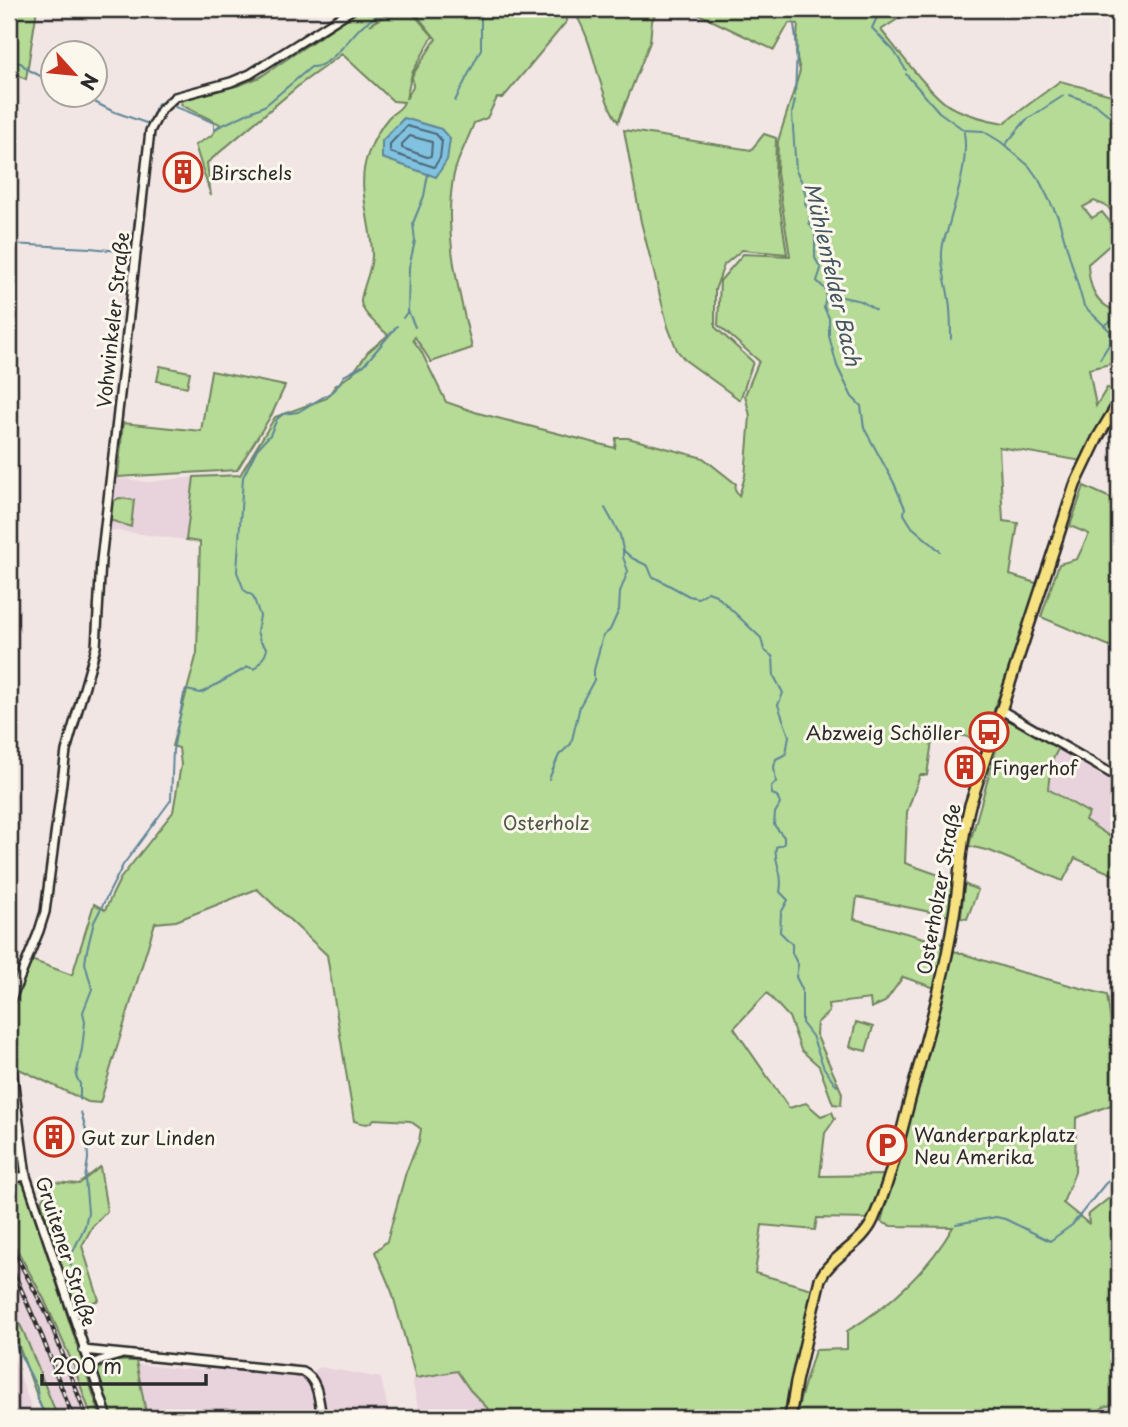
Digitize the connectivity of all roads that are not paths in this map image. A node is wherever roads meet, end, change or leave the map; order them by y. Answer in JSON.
{"nodes":[{"id":1,"x":352,"y":9,"type":"edge"},
{"id":2,"x":1119,"y":402,"type":"edge"},
{"id":3,"x":1001,"y":710,"type":"junction"},
{"id":4,"x":1119,"y":778,"type":"edge"},
{"id":5,"x":9,"y":1004,"type":"edge"},
{"id":6,"x":9,"y":1047,"type":"edge"},
{"id":7,"x":26,"y":1176,"type":"junction"},
{"id":8,"x":9,"y":1179,"type":"edge"},
{"id":9,"x":83,"y":1350,"type":"junction"},
{"id":10,"x":120,"y":1355,"type":"junction"},
{"id":11,"x":90,"y":1369,"type":"junction"},
{"id":12,"x":108,"y":1418,"type":"edge"},
{"id":13,"x":322,"y":1418,"type":"edge"},
{"id":14,"x":790,"y":1418,"type":"edge"}],
"edges":[{"from":1,"to":5,"type":"street","name":"Vohwinkeler Straße"},
{"from":2,"to":3,"type":"main road","name":"Osterholzer Straße"},
{"from":3,"to":4,"type":"street"},
{"from":3,"to":14,"type":"main road","name":"Osterholzer Straße"},
{"from":6,"to":7,"type":"street","name":"Gruitener Straße"},
{"from":7,"to":8,"type":"street"},
{"from":7,"to":9,"type":"street","name":"Gruitener Straße"},
{"from":9,"to":10,"type":"street"},
{"from":9,"to":11,"type":"street","name":"Gruitener Straße"},
{"from":10,"to":11,"type":"street"},
{"from":10,"to":13,"type":"street"},
{"from":11,"to":12,"type":"street","name":"Gruitener Straße"}]}
